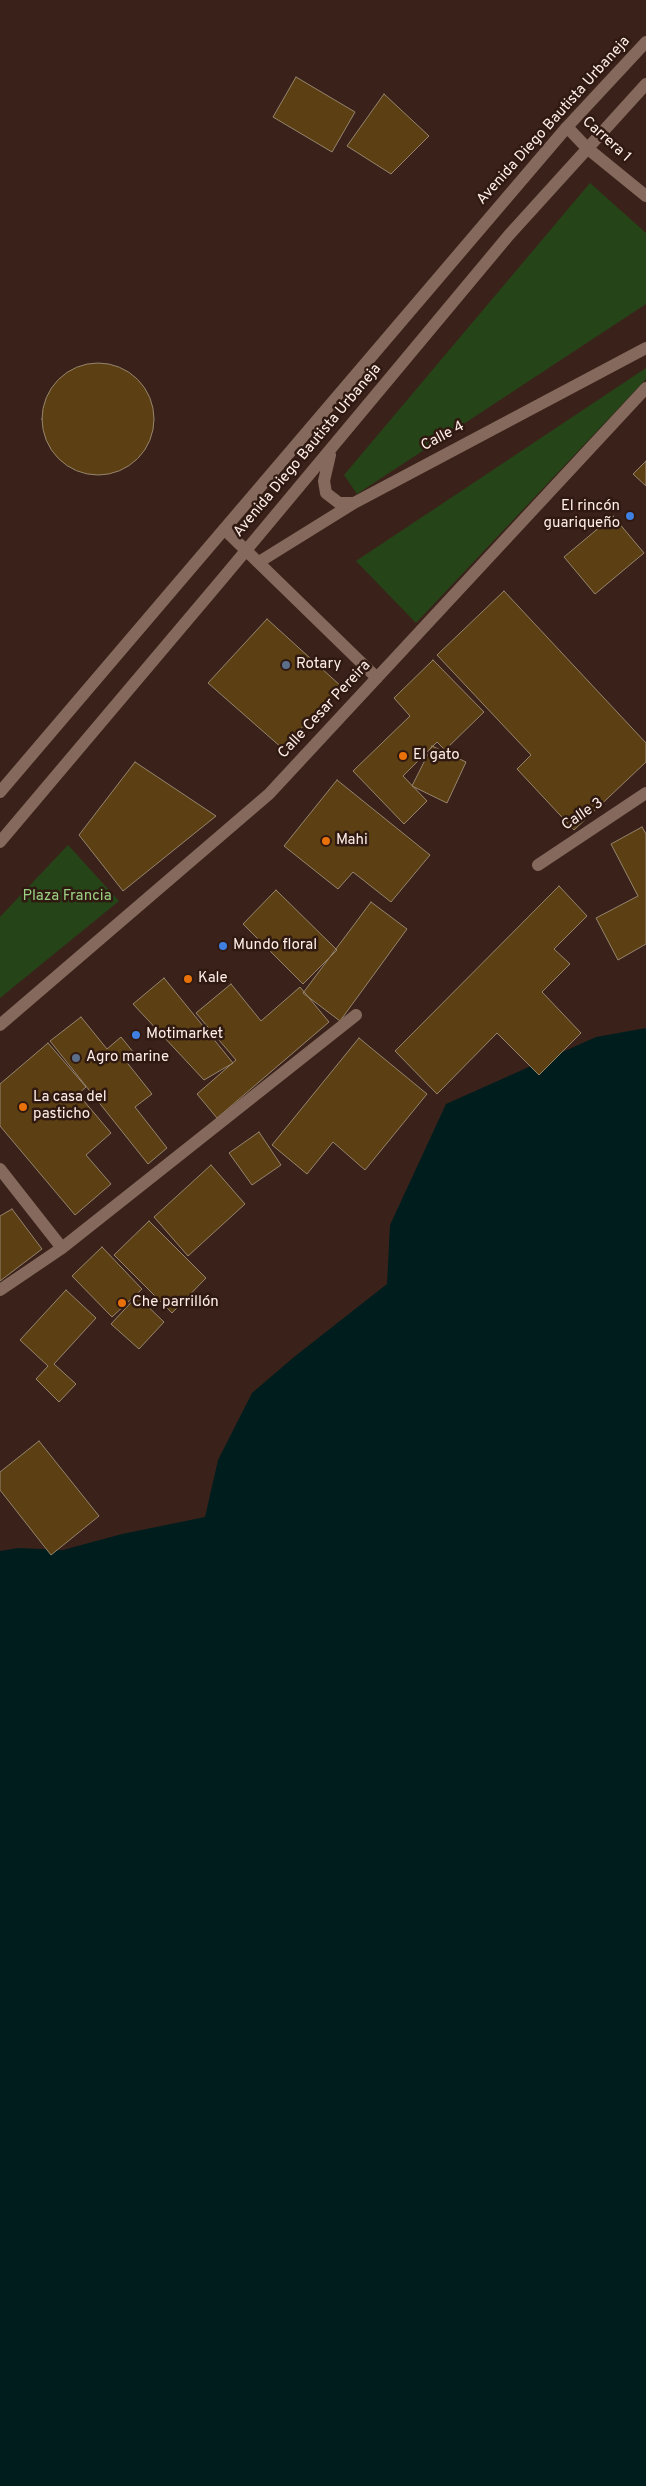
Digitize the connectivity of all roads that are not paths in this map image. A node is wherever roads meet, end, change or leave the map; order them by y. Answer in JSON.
{"nodes":[{"id":1,"x":646,"y":42,"type":"edge"},
{"id":2,"x":646,"y":84,"type":"edge"},
{"id":3,"x":567,"y":127,"type":"junction"},
{"id":4,"x":587,"y":148,"type":"junction"},
{"id":5,"x":646,"y":196,"type":"edge"},
{"id":6,"x":646,"y":348,"type":"edge"},
{"id":7,"x":646,"y":388,"type":"edge"},
{"id":8,"x":333,"y":446,"type":"junction"},
{"id":9,"x":354,"y":503,"type":"junction"},
{"id":10,"x":224,"y":529,"type":"junction"},
{"id":11,"x":247,"y":550,"type":"junction"},
{"id":12,"x":259,"y":562,"type":"junction"},
{"id":13,"x":377,"y":678,"type":"junction"},
{"id":14,"x":0,"y":792,"type":"edge"},
{"id":15,"x":646,"y":793,"type":"edge"},
{"id":16,"x":0,"y":842,"type":"edge"},
{"id":17,"x":538,"y":865,"type":"dead end"},
{"id":18,"x":356,"y":1015,"type":"dead end"},
{"id":19,"x":0,"y":1025,"type":"edge"},
{"id":20,"x":0,"y":1169,"type":"edge"},
{"id":21,"x":62,"y":1248,"type":"junction"},
{"id":22,"x":0,"y":1290,"type":"edge"}],
"edges":[{"from":1,"to":3,"type":"street","name":"Avenida Diego Bautista Urbaneja"},
{"from":2,"to":4,"type":"street","name":"Avenida Diego Bautista Urbaneja"},
{"from":3,"to":4,"type":"street","name":"Carrera 1"},
{"from":3,"to":10,"type":"street","name":"Avenida Diego Bautista Urbaneja"},
{"from":4,"to":5,"type":"street","name":"Carrera 1"},
{"from":4,"to":8,"type":"street","name":"Avenida Diego Bautista Urbaneja"},
{"from":6,"to":9,"type":"street","name":"Calle 4"},
{"from":7,"to":13,"type":"street","name":"Calle Cesar Pereira"},
{"from":8,"to":9,"type":"street"},
{"from":8,"to":11,"type":"street","name":"Avenida Diego Bautista Urbaneja"},
{"from":9,"to":12,"type":"street","name":"Calle 4"},
{"from":10,"to":11,"type":"street"},
{"from":10,"to":14,"type":"street","name":"Avenida Diego Bautista Urbaneja"},
{"from":11,"to":12,"type":"street"},
{"from":11,"to":16,"type":"street","name":"Avenida Diego Bautista Urbaneja"},
{"from":12,"to":13,"type":"street"},
{"from":13,"to":19,"type":"street","name":"Calle Cesar Pereira"},
{"from":15,"to":17,"type":"street","name":"Calle 3"},
{"from":18,"to":21,"type":"street"},
{"from":20,"to":21,"type":"street"},
{"from":21,"to":22,"type":"street"}]}
